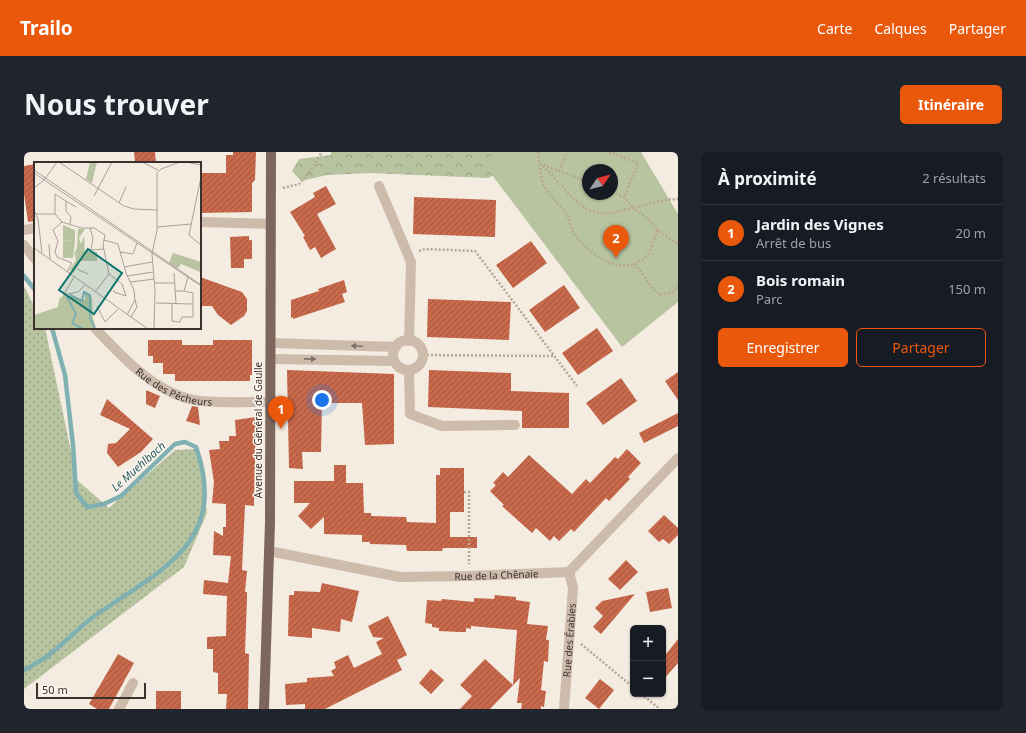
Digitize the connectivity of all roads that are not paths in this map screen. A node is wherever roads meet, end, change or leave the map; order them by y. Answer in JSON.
{"nodes":[{"id":1,"x":271,"y":152,"type":"edge"},
{"id":2,"x":379,"y":186,"type":"dead end"},
{"id":3,"x":201,"y":222,"type":"edge"},
{"id":4,"x":271,"y":224,"type":"junction"},
{"id":5,"x":34,"y":228,"type":"edge"},
{"id":6,"x":24,"y":230,"type":"edge"},
{"id":7,"x":24,"y":245,"type":"edge"},
{"id":8,"x":34,"y":258,"type":"edge"},
{"id":9,"x":96,"y":329,"type":"edge"},
{"id":10,"x":409,"y":341,"type":"junction"},
{"id":11,"x":271,"y":343,"type":"junction"},
{"id":12,"x":396,"y":347,"type":"junction"},
{"id":13,"x":271,"y":359,"type":"junction"},
{"id":14,"x":394,"y":361,"type":"junction"},
{"id":15,"x":409,"y":370,"type":"junction"},
{"id":16,"x":271,"y":402,"type":"junction"},
{"id":17,"x":516,"y":425,"type":"dead end"},
{"id":18,"x":678,"y":458,"type":"edge"},
{"id":19,"x":268,"y":551,"type":"junction"},
{"id":20,"x":569,"y":572,"type":"junction"},
{"id":21,"x":133,"y":683,"type":"dead end"},
{"id":22,"x":119,"y":709,"type":"edge"},
{"id":23,"x":264,"y":709,"type":"edge"},
{"id":24,"x":564,"y":709,"type":"edge"}],
"edges":[{"from":1,"to":4,"type":"main road","name":"Avenue du Général de Gaulle"},
{"from":2,"to":10,"type":"street"},
{"from":3,"to":4,"type":"street"},
{"from":4,"to":11,"type":"main road","name":"Avenue du Général de Gaulle"},
{"from":5,"to":6,"type":"street"},
{"from":7,"to":8,"type":"street"},
{"from":9,"to":16,"type":"street","name":"Rue des Pêcheurs"},
{"from":10,"to":12,"type":"street"},
{"from":10,"to":15,"type":"street"},
{"from":12,"to":11,"type":"street","one_way":true},
{"from":11,"to":13,"type":"main road","name":"Avenue du Général de Gaulle"},
{"from":12,"to":14,"type":"street"},
{"from":13,"to":14,"type":"street","one_way":true},
{"from":13,"to":16,"type":"main road","name":"Avenue du Général de Gaulle"},
{"from":14,"to":15,"type":"street"},
{"from":15,"to":17,"type":"street"},
{"from":16,"to":19,"type":"main road","name":"Avenue du Général de Gaulle"},
{"from":18,"to":20,"type":"street"},
{"from":19,"to":20,"type":"street","name":"Rue de la Chênaie"},
{"from":19,"to":23,"type":"main road","name":"Avenue du Général de Gaulle"},
{"from":20,"to":24,"type":"street","name":"Rue des Érables"},
{"from":21,"to":22,"type":"street"}]}
